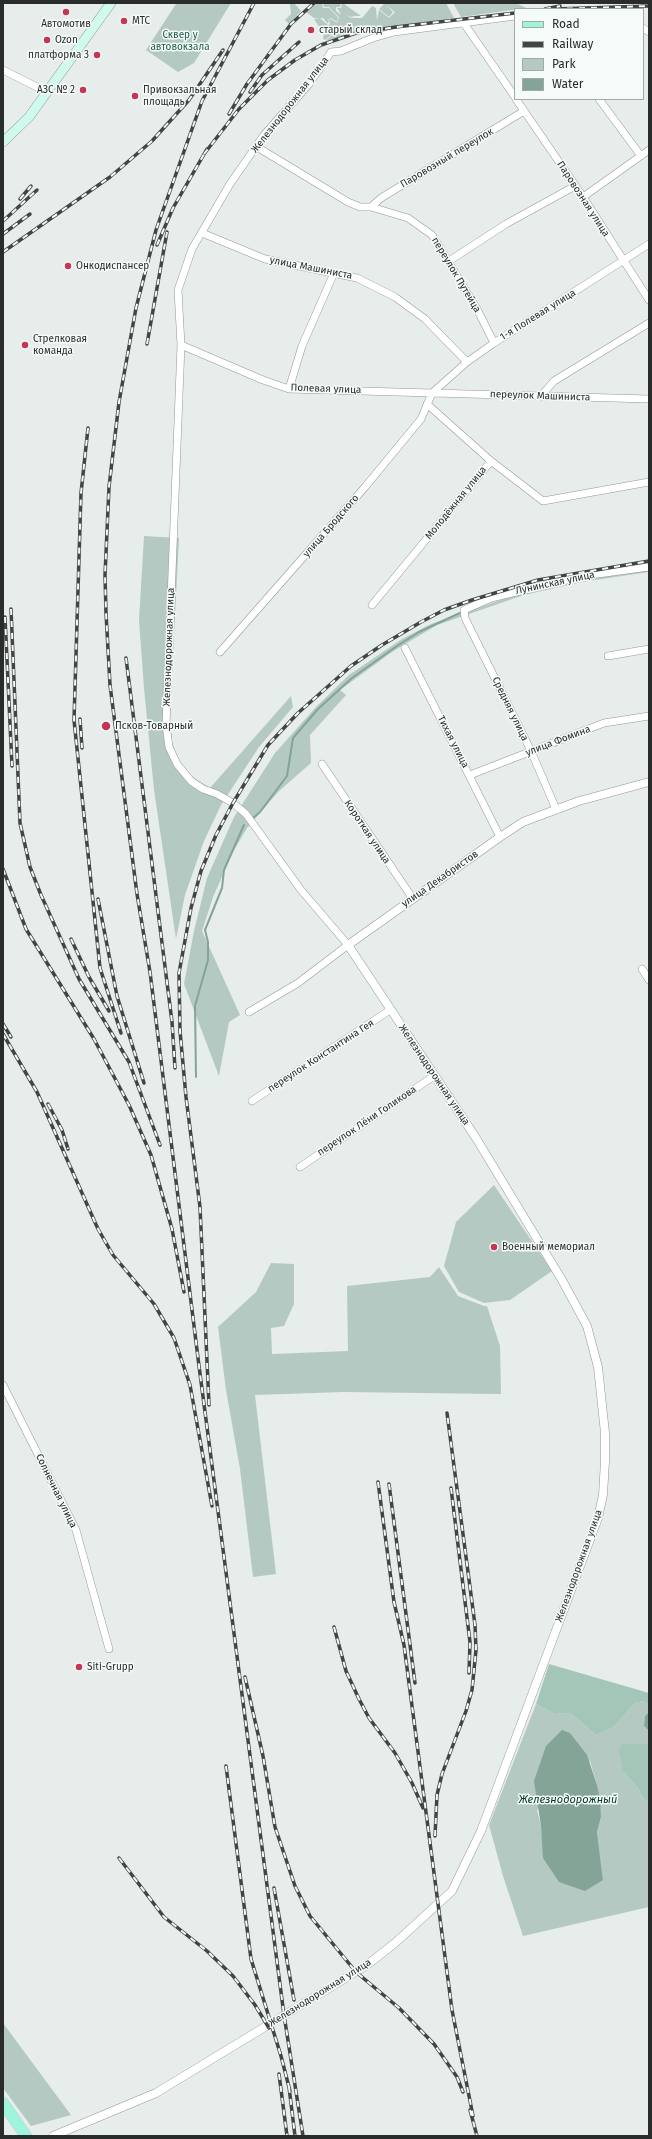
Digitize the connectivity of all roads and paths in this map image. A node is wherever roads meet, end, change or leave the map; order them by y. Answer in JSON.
{"nodes":[{"id":1,"x":111,"y":3,"type":"edge"},
{"id":2,"x":514,"y":16,"type":"edge"},
{"id":3,"x":463,"y":22,"type":"junction"},
{"id":4,"x":3,"y":70,"type":"edge"},
{"id":5,"x":47,"y":92,"type":"junction"},
{"id":6,"x":514,"y":95,"type":"edge"},
{"id":7,"x":517,"y":100,"type":"edge"},
{"id":8,"x":601,"y":100,"type":"edge"},
{"id":9,"x":524,"y":111,"type":"junction"},
{"id":10,"x":3,"y":142,"type":"edge"},
{"id":11,"x":257,"y":147,"type":"junction"},
{"id":12,"x":649,"y":150,"type":"edge"},
{"id":13,"x":641,"y":156,"type":"junction"},
{"id":14,"x":575,"y":186,"type":"junction"},
{"id":15,"x":583,"y":197,"type":"junction"},
{"id":16,"x":371,"y":207,"type":"junction"},
{"id":17,"x":202,"y":233,"type":"junction"},
{"id":18,"x":649,"y":244,"type":"edge"},
{"id":19,"x":449,"y":261,"type":"junction"},
{"id":20,"x":623,"y":261,"type":"junction"},
{"id":21,"x":334,"y":273,"type":"junction"},
{"id":22,"x":649,"y":300,"type":"edge"},
{"id":23,"x":649,"y":323,"type":"edge"},
{"id":24,"x":494,"y":343,"type":"junction"},
{"id":25,"x":181,"y":345,"type":"junction"},
{"id":26,"x":467,"y":362,"type":"junction"},
{"id":27,"x":289,"y":389,"type":"junction"},
{"id":28,"x":432,"y":393,"type":"junction"},
{"id":29,"x":541,"y":396,"type":"junction"},
{"id":30,"x":649,"y":399,"type":"edge"},
{"id":31,"x":427,"y":404,"type":"junction"},
{"id":32,"x":491,"y":461,"type":"junction"},
{"id":33,"x":649,"y":482,"type":"edge"},
{"id":34,"x":649,"y":567,"type":"edge"},
{"id":35,"x":372,"y":605,"type":"dead end"},
{"id":36,"x":464,"y":610,"type":"joint"},
{"id":37,"x":405,"y":648,"type":"dead end"},
{"id":38,"x":649,"y":649,"type":"edge"},
{"id":39,"x":220,"y":652,"type":"dead end"},
{"id":40,"x":608,"y":656,"type":"dead end"},
{"id":41,"x":649,"y":716,"type":"edge"},
{"id":42,"x":531,"y":751,"type":"junction"},
{"id":43,"x":322,"y":764,"type":"dead end"},
{"id":44,"x":470,"y":775,"type":"junction"},
{"id":45,"x":649,"y":782,"type":"edge"},
{"id":46,"x":556,"y":809,"type":"junction"},
{"id":47,"x":500,"y":837,"type":"junction"},
{"id":48,"x":413,"y":899,"type":"junction"},
{"id":49,"x":348,"y":945,"type":"junction"},
{"id":50,"x":642,"y":969,"type":"dead end"},
{"id":51,"x":649,"y":980,"type":"edge"},
{"id":52,"x":390,"y":1010,"type":"junction"},
{"id":53,"x":249,"y":1012,"type":"dead end"},
{"id":54,"x":434,"y":1076,"type":"junction"},
{"id":55,"x":252,"y":1101,"type":"dead end"},
{"id":56,"x":300,"y":1167,"type":"dead end"},
{"id":57,"x":3,"y":1385,"type":"edge"},
{"id":58,"x":108,"y":1649,"type":"dead end"},
{"id":59,"x":3,"y":2103,"type":"edge"},
{"id":60,"x":26,"y":2136,"type":"edge"},
{"id":61,"x":54,"y":2136,"type":"edge"}],
"edges":[{"from":1,"to":5,"type":"main road"},
{"from":2,"to":3,"type":"street","name":"Железнодорожная улица"},
{"from":3,"to":6,"type":"street","name":"Паровозная улица"},
{"from":3,"to":11,"type":"street","name":"Железнодорожная улица"},
{"from":4,"to":5,"type":"street"},
{"from":5,"to":10,"type":"main road"},
{"from":7,"to":9,"type":"street","name":"Паровозная улица"},
{"from":8,"to":13,"type":"street"},
{"from":9,"to":14,"type":"street","name":"Паровозная улица"},
{"from":9,"to":16,"type":"street","name":"Паровозный переулок"},
{"from":11,"to":16,"type":"street","name":"переулок Путейца"},
{"from":11,"to":17,"type":"street","name":"Железнодорожная улица"},
{"from":12,"to":13,"type":"street"},
{"from":13,"to":15,"type":"street"},
{"from":14,"to":15,"type":"street","name":"Паровозная улица"},
{"from":14,"to":19,"type":"street"},
{"from":15,"to":20,"type":"street","name":"Паровозная улица"},
{"from":16,"to":19,"type":"street","name":"переулок Путейца"},
{"from":17,"to":21,"type":"street","name":"улица Машиниста"},
{"from":17,"to":25,"type":"street","name":"Железнодорожная улица"},
{"from":18,"to":20,"type":"street","name":"1-я Полевая улица"},
{"from":19,"to":24,"type":"street","name":"переулок Путейца"},
{"from":20,"to":22,"type":"street","name":"Паровозная улица"},
{"from":20,"to":24,"type":"street","name":"1-я Полевая улица"},
{"from":21,"to":26,"type":"street","name":"улица Машиниста"},
{"from":21,"to":27,"type":"street"},
{"from":23,"to":29,"type":"street"},
{"from":24,"to":26,"type":"street","name":"1-я Полевая улица"},
{"from":25,"to":27,"type":"street","name":"Полевая улица"},
{"from":25,"to":49,"type":"street","name":"Железнодорожная улица"},
{"from":26,"to":28,"type":"street","name":"1-я Полевая улица"},
{"from":27,"to":28,"type":"street","name":"Полевая улица"},
{"from":28,"to":29,"type":"street","name":"переулок Машиниста"},
{"from":28,"to":31,"type":"street","name":"улица Бродского"},
{"from":29,"to":30,"type":"street","name":"переулок Машиниста"},
{"from":31,"to":32,"type":"street"},
{"from":31,"to":39,"type":"street","name":"улица Бродского"},
{"from":32,"to":33,"type":"street","name":"Молодёжная улица"},
{"from":32,"to":35,"type":"street","name":"Молодёжная улица"},
{"from":34,"to":36,"type":"street","name":"Лунинская улица"},
{"from":36,"to":42,"type":"street","name":"Средняя улица"},
{"from":37,"to":44,"type":"street","name":"Тихая улица"},
{"from":38,"to":40,"type":"street"},
{"from":41,"to":42,"type":"street","name":"улица Фомина"},
{"from":42,"to":44,"type":"street","name":"улица Фомина"},
{"from":42,"to":46,"type":"street","name":"Средняя улица"},
{"from":43,"to":48,"type":"street","name":"Короткая улица"},
{"from":44,"to":47,"type":"street","name":"Тихая улица"},
{"from":45,"to":46,"type":"street","name":"улица Декабристов"},
{"from":46,"to":47,"type":"street","name":"улица Декабристов"},
{"from":47,"to":48,"type":"street","name":"улица Декабристов"},
{"from":48,"to":49,"type":"street","name":"улица Декабристов"},
{"from":49,"to":52,"type":"street","name":"Железнодорожная улица"},
{"from":49,"to":53,"type":"street","name":"улица Декабристов"},
{"from":50,"to":51,"type":"street"},
{"from":52,"to":54,"type":"street","name":"Железнодорожная улица"},
{"from":52,"to":55,"type":"street","name":"переулок Константина Гея"},
{"from":54,"to":56,"type":"street","name":"переулок Лёни Голикова"},
{"from":54,"to":61,"type":"street","name":"Железнодорожная улица"},
{"from":57,"to":58,"type":"street","name":"Солнечная улица"},
{"from":59,"to":60,"type":"main road"}]}
